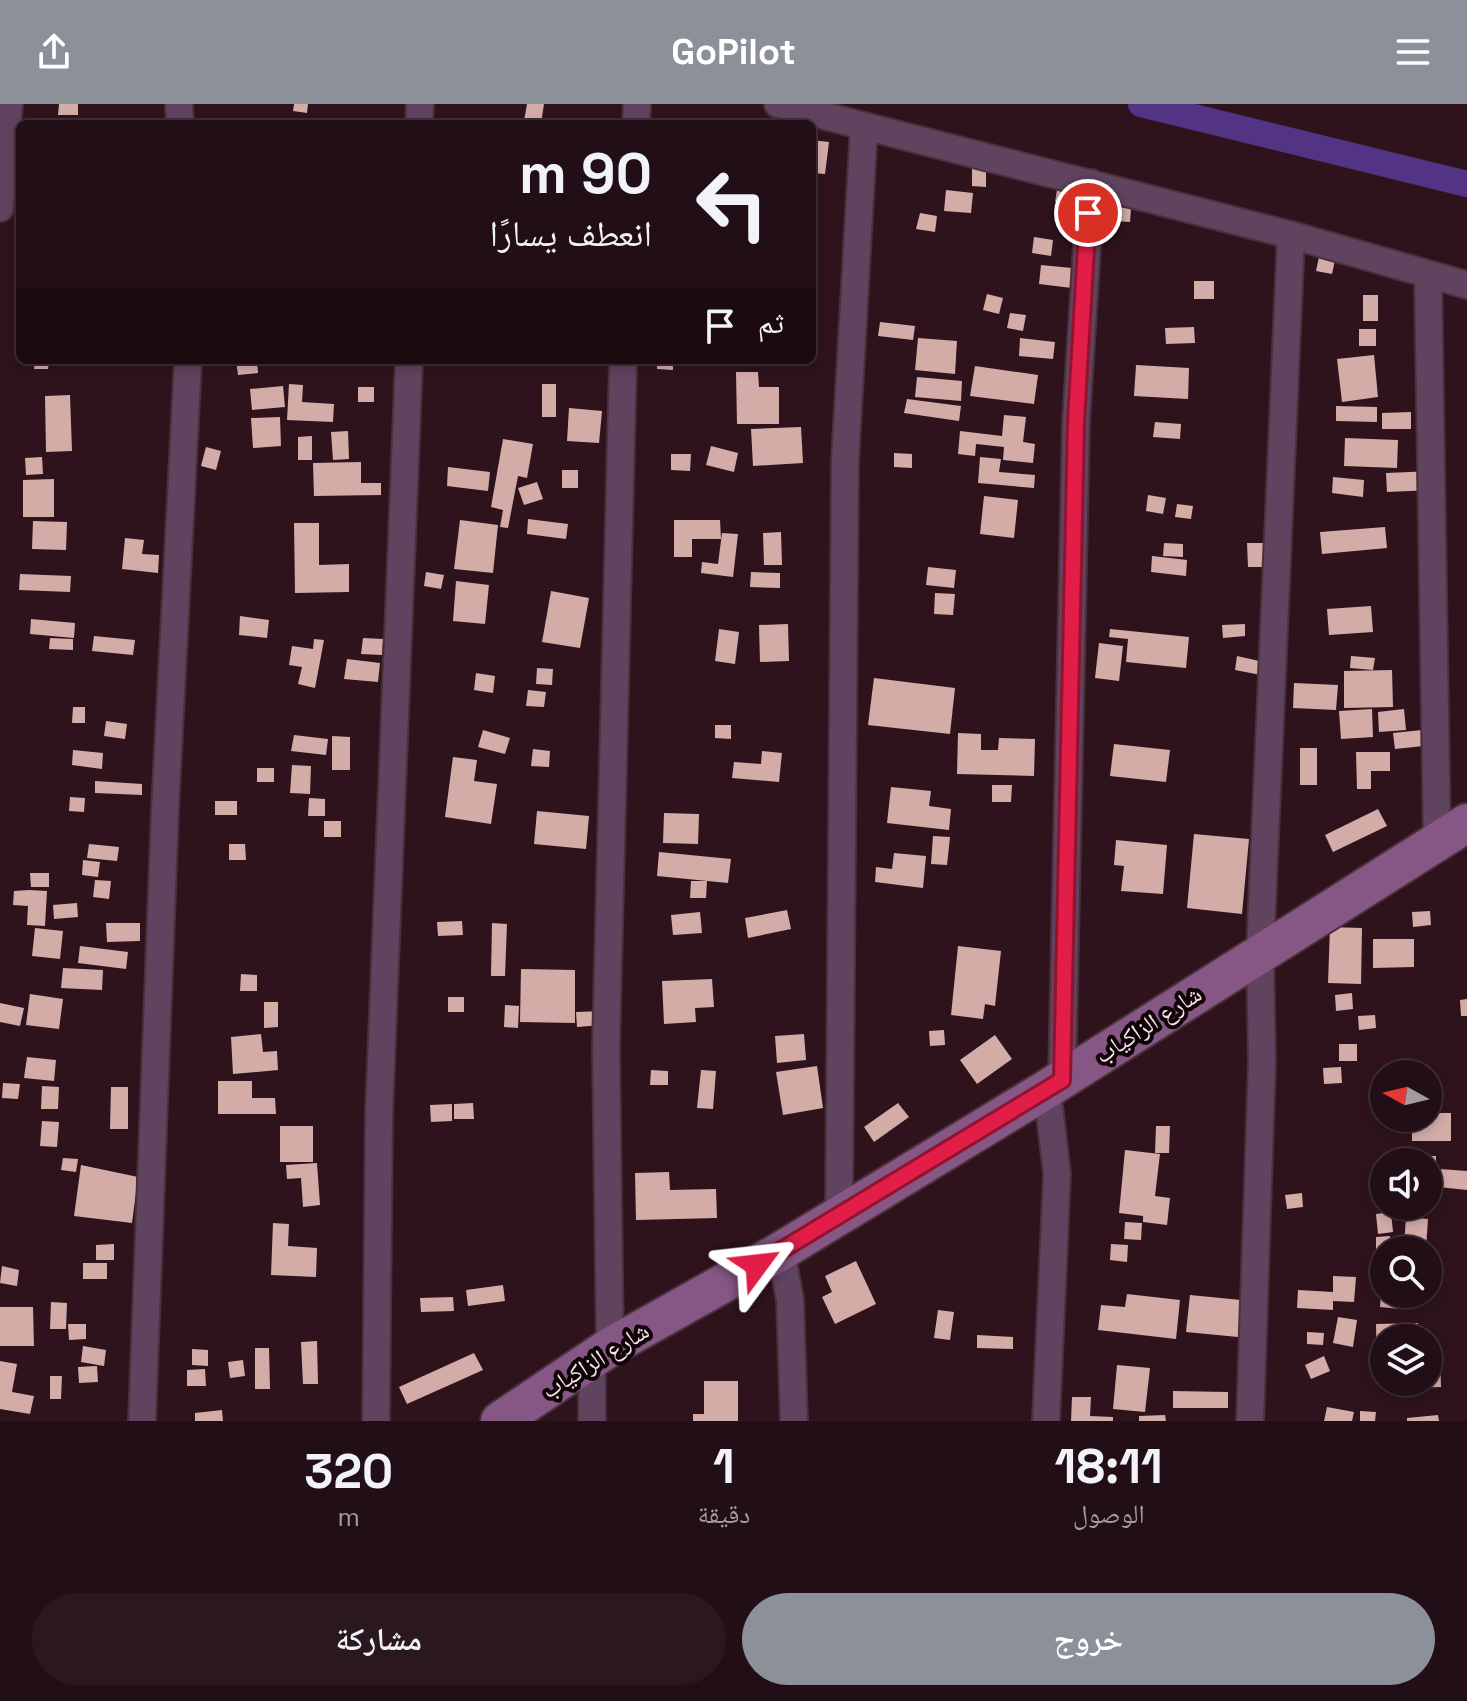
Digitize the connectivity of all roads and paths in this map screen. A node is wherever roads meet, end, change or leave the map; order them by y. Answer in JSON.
{"nodes":[{"id":1,"x":9,"y":104,"type":"edge"},
{"id":2,"x":778,"y":104,"type":"edge"},
{"id":3,"x":864,"y":126,"type":"junction"},
{"id":4,"x":1091,"y":183,"type":"junction"},
{"id":5,"x":0,"y":208,"type":"edge"},
{"id":6,"x":1291,"y":235,"type":"junction"},
{"id":7,"x":1428,"y":275,"type":"junction"},
{"id":8,"x":1467,"y":285,"type":"edge"},
{"id":9,"x":188,"y":364,"type":"edge"},
{"id":10,"x":409,"y":364,"type":"edge"},
{"id":11,"x":623,"y":364,"type":"edge"},
{"id":12,"x":1452,"y":832,"type":"edge"},
{"id":13,"x":1260,"y":953,"type":"junction"},
{"id":14,"x":1055,"y":1084,"type":"junction"},
{"id":15,"x":839,"y":1217,"type":"junction"},
{"id":16,"x":781,"y":1251,"type":"junction"},
{"id":17,"x":601,"y":1353,"type":"junction"},
{"id":18,"x":142,"y":1421,"type":"edge"},
{"id":19,"x":376,"y":1421,"type":"edge"},
{"id":20,"x":500,"y":1421,"type":"edge"},
{"id":21,"x":592,"y":1421,"type":"edge"},
{"id":22,"x":794,"y":1421,"type":"edge"},
{"id":23,"x":1046,"y":1421,"type":"edge"},
{"id":24,"x":1250,"y":1421,"type":"edge"}],
"edges":[{"from":1,"to":5,"type":"street"},
{"from":2,"to":3,"type":"street"},
{"from":3,"to":4,"type":"street"},
{"from":3,"to":15,"type":"street"},
{"from":4,"to":6,"type":"street"},
{"from":4,"to":14,"type":"street"},
{"from":6,"to":7,"type":"street"},
{"from":6,"to":13,"type":"street"},
{"from":7,"to":8,"type":"street"},
{"from":7,"to":12,"type":"street"},
{"from":9,"to":18,"type":"street"},
{"from":10,"to":19,"type":"street"},
{"from":11,"to":17,"type":"street"},
{"from":12,"to":13,"type":"street","name":"شارع الزاكياب"},
{"from":13,"to":14,"type":"street","name":"شارع الزاكياب"},
{"from":13,"to":24,"type":"street"},
{"from":14,"to":15,"type":"street","name":"شارع الزاكياب"},
{"from":14,"to":23,"type":"street"},
{"from":15,"to":16,"type":"street","name":"شارع الزاكياب"},
{"from":16,"to":17,"type":"street","name":"شارع الزاكياب"},
{"from":16,"to":22,"type":"street"},
{"from":17,"to":20,"type":"street","name":"شارع الزاكياب"},
{"from":17,"to":21,"type":"street"}]}
